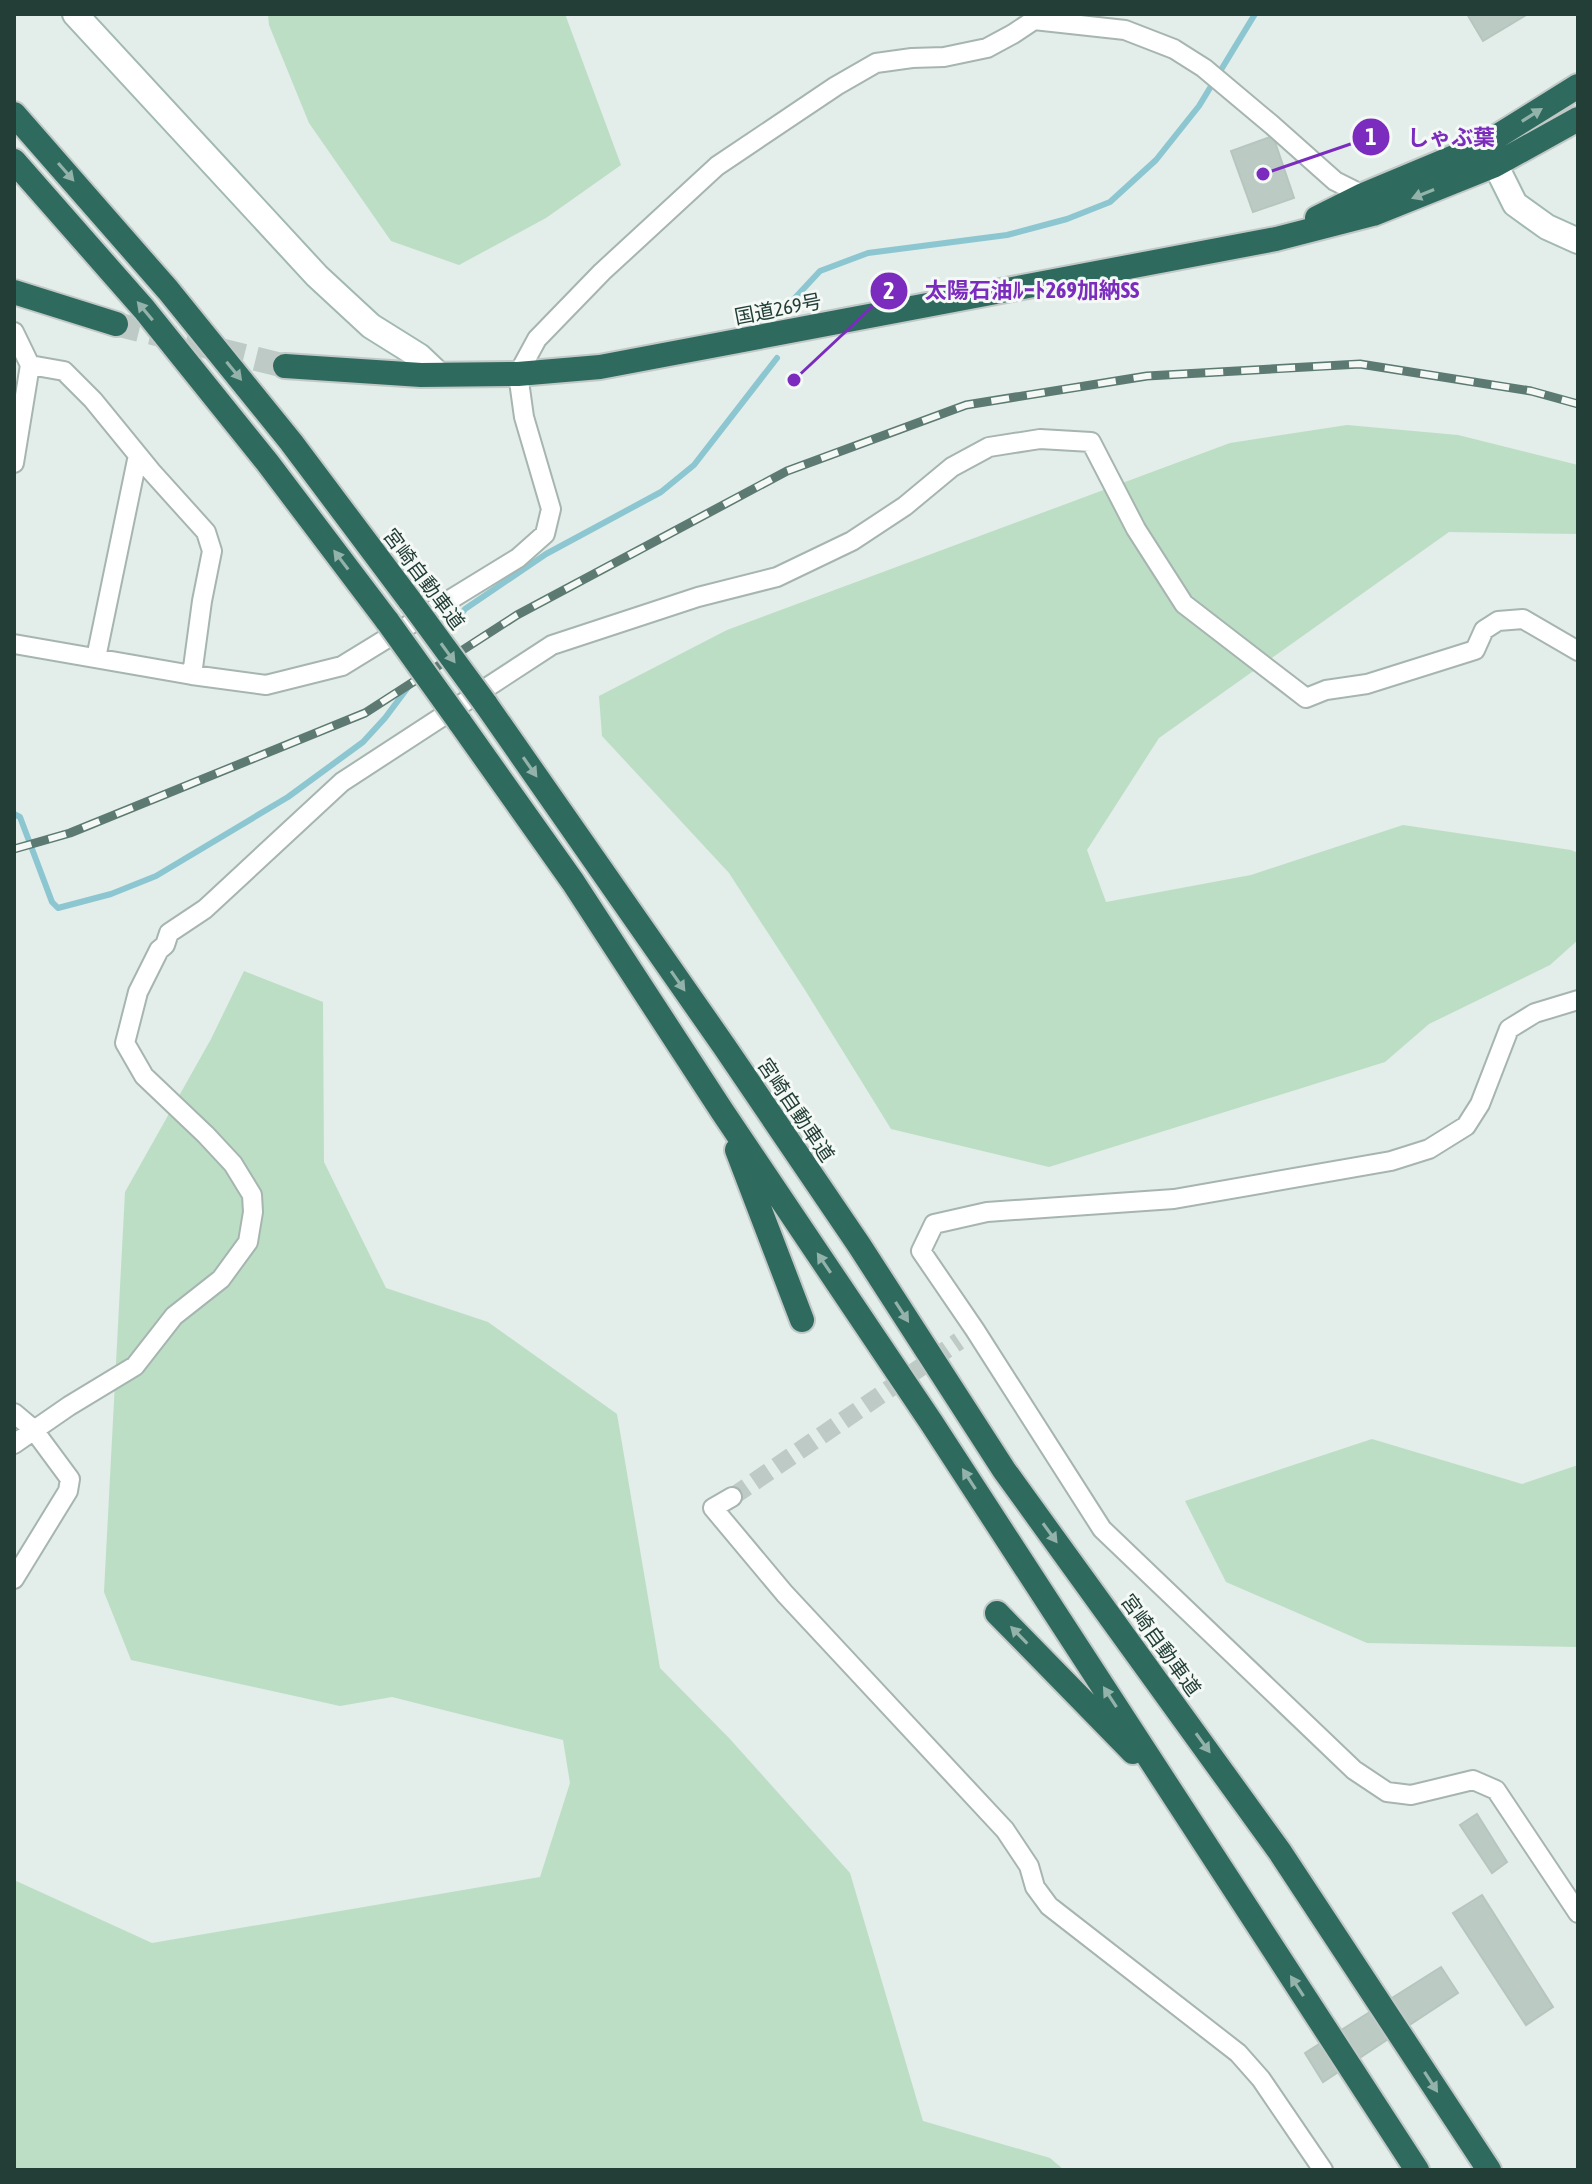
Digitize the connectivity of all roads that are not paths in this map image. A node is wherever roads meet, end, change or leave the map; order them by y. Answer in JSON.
{"nodes":[{"id":1,"x":75,"y":14,"type":"edge"},
{"id":2,"x":1035,"y":17,"type":"edge"},
{"id":3,"x":1578,"y":86,"type":"edge"},
{"id":4,"x":14,"y":114,"type":"edge"},
{"id":5,"x":1578,"y":119,"type":"edge"},
{"id":6,"x":1490,"y":154,"type":"junction"},
{"id":7,"x":14,"y":161,"type":"edge"},
{"id":8,"x":1368,"y":205,"type":"junction"},
{"id":9,"x":1578,"y":241,"type":"edge"},
{"id":10,"x":14,"y":292,"type":"edge"},
{"id":11,"x":116,"y":324,"type":"tunnel mouth"},
{"id":12,"x":14,"y":332,"type":"edge"},
{"id":13,"x":30,"y":365,"type":"junction"},
{"id":14,"x":285,"y":366,"type":"tunnel mouth"},
{"id":15,"x":438,"y":374,"type":"junction"},
{"id":16,"x":518,"y":374,"type":"junction"},
{"id":17,"x":138,"y":455,"type":"junction"},
{"id":18,"x":14,"y":463,"type":"edge"},
{"id":19,"x":14,"y":644,"type":"edge"},
{"id":20,"x":1578,"y":651,"type":"edge"},
{"id":21,"x":96,"y":658,"type":"junction"},
{"id":22,"x":192,"y":675,"type":"junction"},
{"id":23,"x":1578,"y":1000,"type":"edge"},
{"id":24,"x":722,"y":1111,"type":"junction"},
{"id":25,"x":802,"y":1320,"type":"dead end"},
{"id":26,"x":975,"y":1330,"type":"junction"},
{"id":27,"x":959,"y":1341,"type":"tunnel mouth"},
{"id":28,"x":14,"y":1413,"type":"edge"},
{"id":29,"x":33,"y":1429,"type":"junction"},
{"id":30,"x":14,"y":1444,"type":"edge"},
{"id":31,"x":732,"y":1497,"type":"tunnel mouth"},
{"id":32,"x":14,"y":1579,"type":"edge"},
{"id":33,"x":997,"y":1613,"type":"dead end"},
{"id":34,"x":1171,"y":1790,"type":"junction"},
{"id":35,"x":1578,"y":1913,"type":"edge"},
{"id":36,"x":1323,"y":2170,"type":"edge"},
{"id":37,"x":1417,"y":2170,"type":"edge"},
{"id":38,"x":1489,"y":2170,"type":"edge"}],
"edges":[{"from":1,"to":15,"type":"street"},
{"from":2,"to":8,"type":"street"},
{"from":2,"to":16,"type":"street"},
{"from":6,"to":3,"type":"highway","one_way":true},
{"from":4,"to":38,"type":"highway","name":"宮崎自動車道","one_way":true,"bridge":true},
{"from":5,"to":6,"type":"highway"},
{"from":6,"to":8,"type":"highway","name":"国道269号"},
{"from":6,"to":9,"type":"street"},
{"from":24,"to":7,"type":"highway","one_way":true,"bridge":true},
{"from":8,"to":16,"type":"highway","name":"国道269号"},
{"from":10,"to":11,"type":"highway"},
{"from":12,"to":13,"type":"street"},
{"from":13,"to":17,"type":"street"},
{"from":13,"to":18,"type":"street"},
{"from":14,"to":15,"type":"highway","name":"国道269号"},
{"from":15,"to":16,"type":"highway","name":"国道269号"},
{"from":16,"to":22,"type":"street"},
{"from":17,"to":21,"type":"street"},
{"from":17,"to":22,"type":"street"},
{"from":19,"to":21,"type":"street"},
{"from":20,"to":29,"type":"street"},
{"from":21,"to":22,"type":"street"},
{"from":23,"to":26,"type":"street"},
{"from":24,"to":25,"type":"highway"},
{"from":34,"to":24,"type":"highway","one_way":true},
{"from":26,"to":27,"type":"street"},
{"from":26,"to":35,"type":"street"},
{"from":28,"to":29,"type":"street"},
{"from":29,"to":30,"type":"street"},
{"from":29,"to":32,"type":"street"},
{"from":31,"to":36,"type":"street"},
{"from":34,"to":33,"type":"highway","one_way":true},
{"from":37,"to":34,"type":"highway","one_way":true}]}
